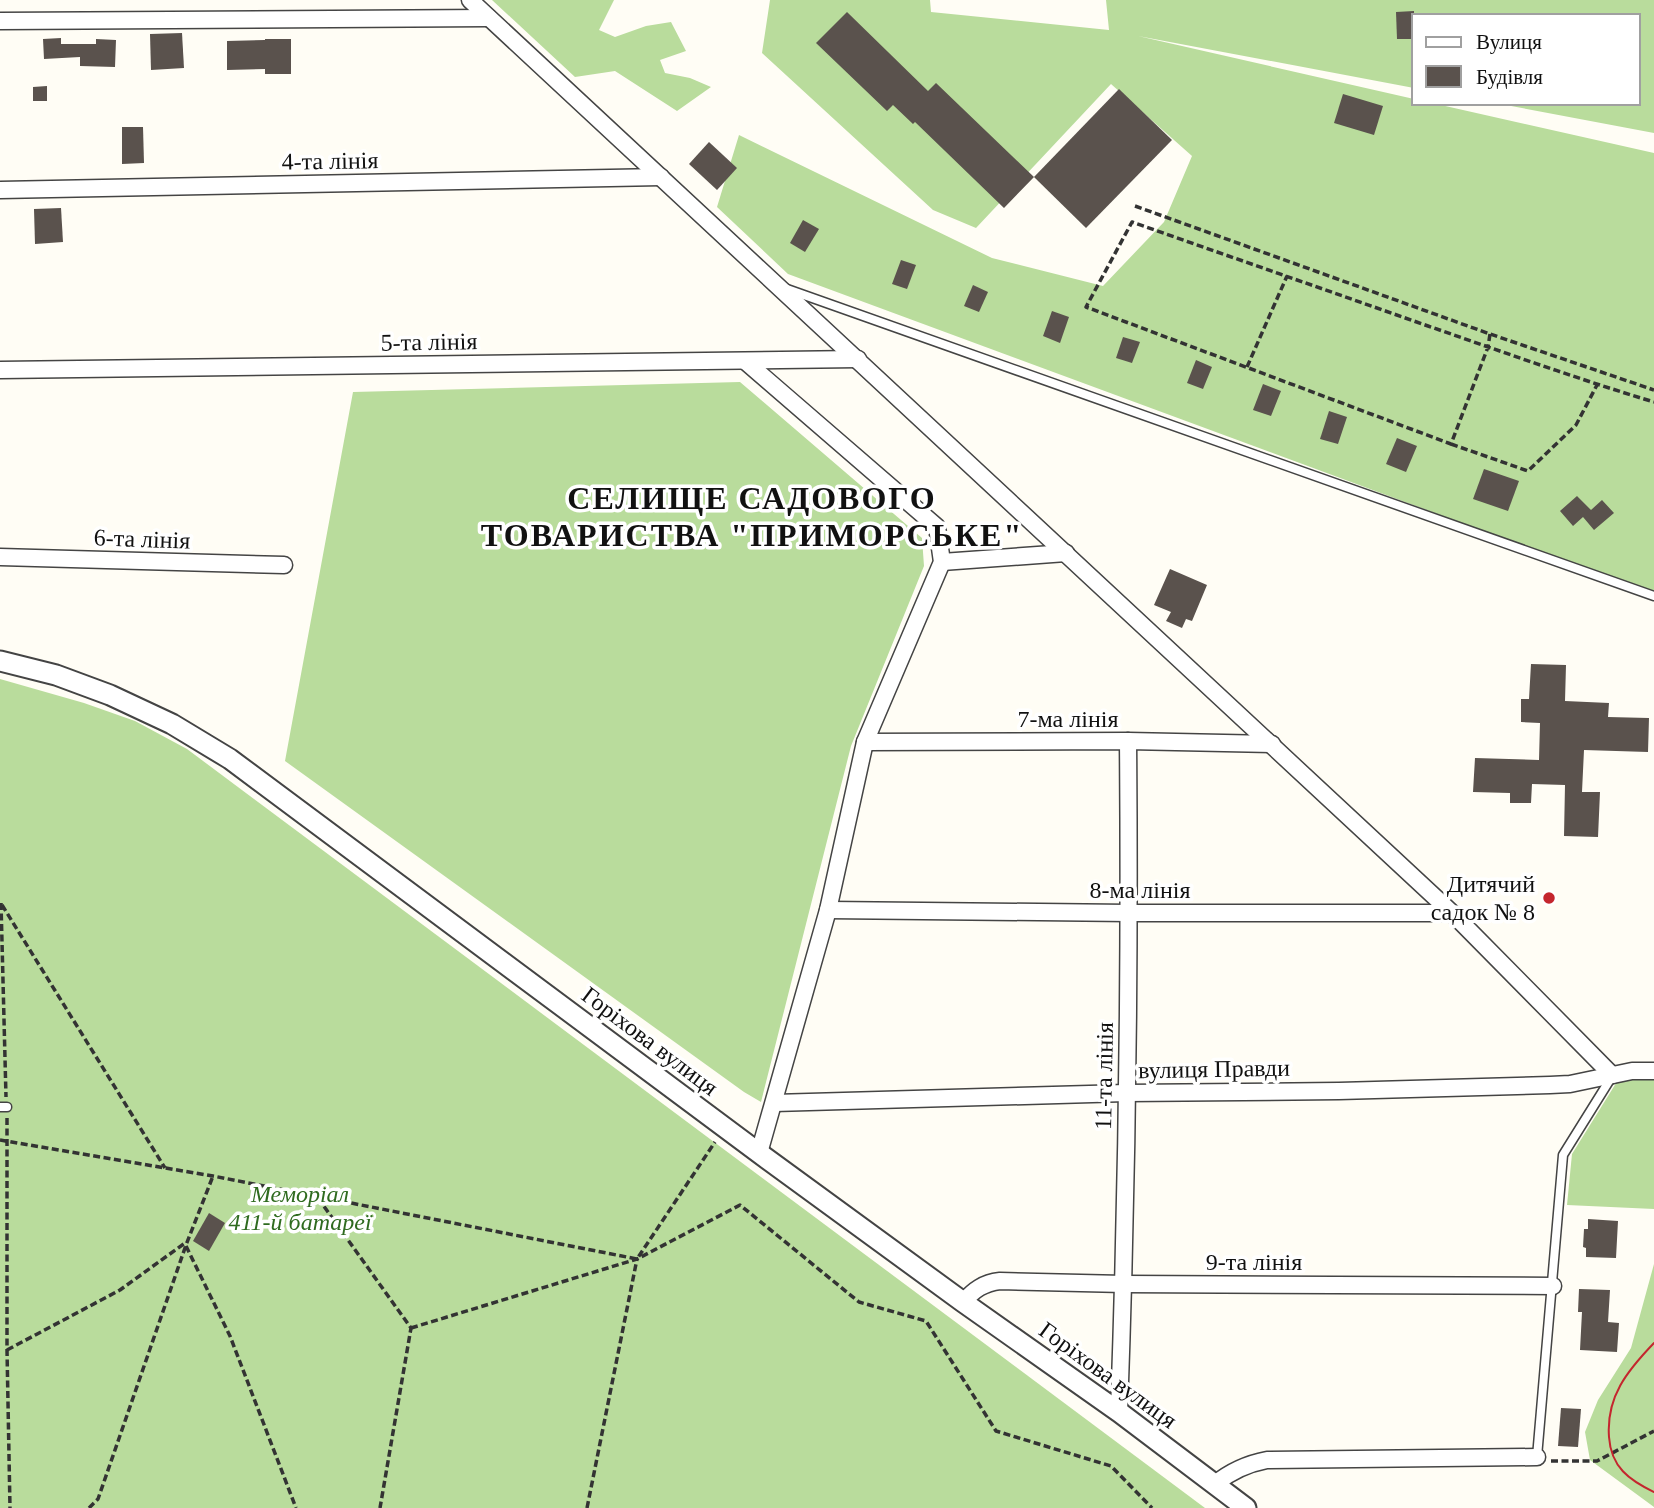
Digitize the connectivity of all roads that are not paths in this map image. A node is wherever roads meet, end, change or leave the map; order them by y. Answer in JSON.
{"nodes":[{"id":1,"x":470,"y":0,"type":"edge"},
{"id":2,"x":489,"y":18,"type":"junction"},
{"id":3,"x":0,"y":21,"type":"edge"},
{"id":4,"x":661,"y":177,"type":"junction"},
{"id":5,"x":0,"y":190,"type":"edge"},
{"id":6,"x":781,"y":287,"type":"junction"},
{"id":7,"x":858,"y":359,"type":"junction"},
{"id":8,"x":745,"y":361,"type":"junction"},
{"id":9,"x":0,"y":370,"type":"edge"},
{"id":10,"x":1066,"y":553,"type":"junction"},
{"id":11,"x":0,"y":557,"type":"edge"},
{"id":12,"x":942,"y":562,"type":"junction"},
{"id":13,"x":284,"y":565,"type":"dead end"},
{"id":14,"x":1654,"y":596,"type":"edge"},
{"id":15,"x":0,"y":661,"type":"edge"},
{"id":16,"x":1128,"y":741,"type":"junction"},
{"id":17,"x":864,"y":742,"type":"junction"},
{"id":18,"x":1272,"y":744,"type":"junction"},
{"id":19,"x":828,"y":910,"type":"junction"},
{"id":20,"x":1452,"y":913,"type":"junction"},
{"id":21,"x":1130,"y":914,"type":"junction"},
{"id":22,"x":1654,"y":1071,"type":"edge"},
{"id":23,"x":1612,"y":1075,"type":"junction"},
{"id":24,"x":1126,"y":1093,"type":"junction"},
{"id":25,"x":774,"y":1103,"type":"junction"},
{"id":26,"x":759,"y":1153,"type":"junction"},
{"id":27,"x":1124,"y":1284,"type":"junction"},
{"id":28,"x":1553,"y":1286,"type":"junction"},
{"id":29,"x":963,"y":1302,"type":"junction"},
{"id":30,"x":1119,"y":1412,"type":"junction"},
{"id":31,"x":1537,"y":1457,"type":"joint"},
{"id":32,"x":1214,"y":1484,"type":"junction"},
{"id":33,"x":1246,"y":1508,"type":"edge"}],
"edges":[{"from":1,"to":2,"type":"street"},
{"from":2,"to":3,"type":"street"},
{"from":2,"to":4,"type":"street"},
{"from":4,"to":5,"type":"street","name":"4-та лінія"},
{"from":4,"to":6,"type":"street"},
{"from":6,"to":7,"type":"street"},
{"from":6,"to":14,"type":"lane"},
{"from":7,"to":8,"type":"street","name":"5-та лінія"},
{"from":7,"to":10,"type":"street"},
{"from":8,"to":9,"type":"street","name":"5-та лінія"},
{"from":8,"to":12,"type":"street"},
{"from":10,"to":12,"type":"street"},
{"from":10,"to":18,"type":"street"},
{"from":11,"to":13,"type":"street","name":"6-та лінія"},
{"from":12,"to":17,"type":"street"},
{"from":15,"to":26,"type":"street","name":"Горіхова вулиця"},
{"from":16,"to":17,"type":"street","name":"7-ма лінія"},
{"from":16,"to":18,"type":"street","name":"7-ма лінія"},
{"from":16,"to":21,"type":"street","name":"11-та лінія"},
{"from":17,"to":19,"type":"street"},
{"from":18,"to":20,"type":"street"},
{"from":19,"to":21,"type":"street","name":"8-ма лінія"},
{"from":19,"to":25,"type":"street"},
{"from":20,"to":21,"type":"street","name":"8-ма лінія"},
{"from":20,"to":23,"type":"street"},
{"from":21,"to":24,"type":"street","name":"11-та лінія"},
{"from":22,"to":23,"type":"street","name":"вулиця Правди"},
{"from":23,"to":24,"type":"street","name":"вулиця Правди"},
{"from":23,"to":28,"type":"lane"},
{"from":24,"to":25,"type":"street","name":"вулиця Правди"},
{"from":24,"to":27,"type":"street","name":"11-та лінія"},
{"from":25,"to":26,"type":"street"},
{"from":26,"to":29,"type":"street","name":"Горіхова вулиця"},
{"from":27,"to":28,"type":"street","name":"9-та лінія"},
{"from":27,"to":29,"type":"street","name":"9-та лінія"},
{"from":27,"to":30,"type":"street","name":"11-та лінія"},
{"from":28,"to":31,"type":"lane"},
{"from":29,"to":30,"type":"street","name":"Горіхова вулиця"},
{"from":30,"to":32,"type":"street","name":"Горіхова вулиця"},
{"from":31,"to":32,"type":"street"},
{"from":32,"to":33,"type":"street","name":"Горіхова вулиця"}]}
